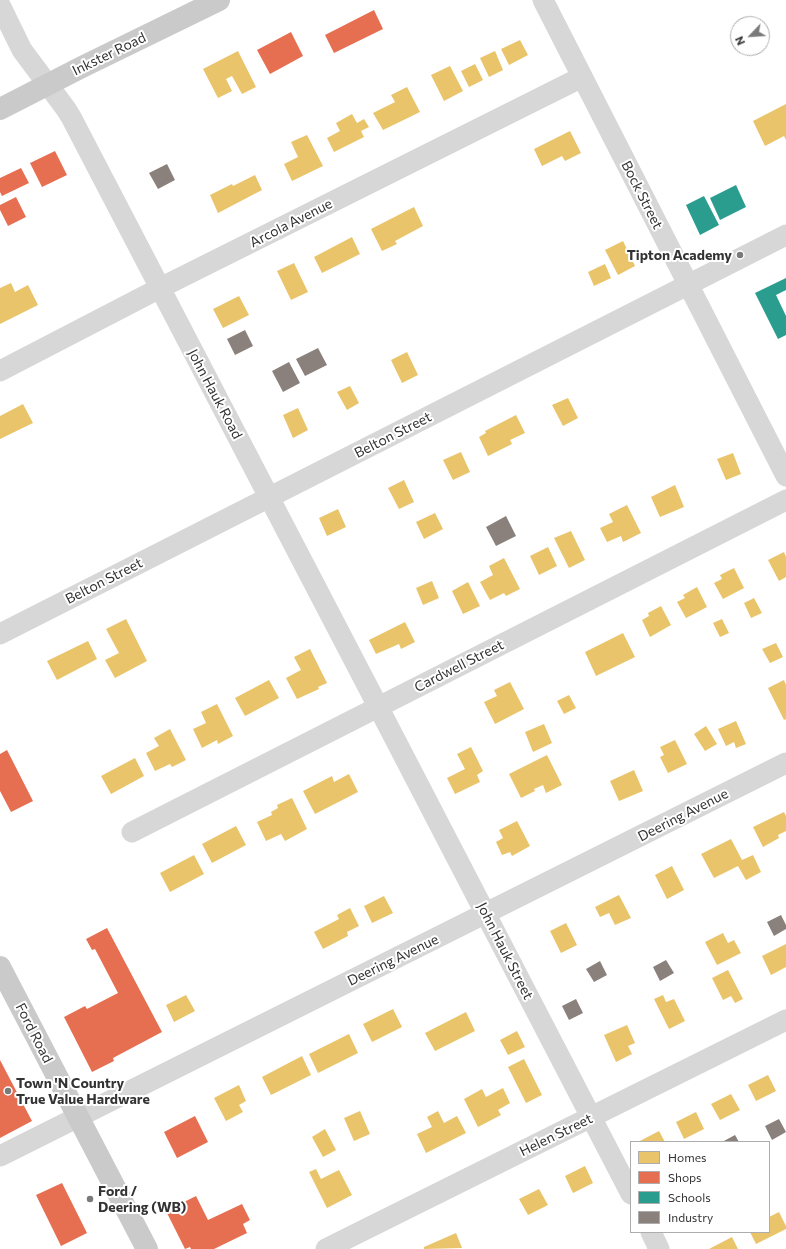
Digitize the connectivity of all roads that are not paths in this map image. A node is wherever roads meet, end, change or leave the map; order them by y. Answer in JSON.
{"nodes":[{"id":1,"x":219,"y":0,"type":"edge"},
{"id":2,"x":543,"y":0,"type":"edge"},
{"id":3,"x":0,"y":5,"type":"edge"},
{"id":4,"x":582,"y":77,"type":"junction"},
{"id":5,"x":48,"y":84,"type":"junction"},
{"id":6,"x":0,"y":109,"type":"edge"},
{"id":7,"x":786,"y":235,"type":"edge"},
{"id":8,"x":688,"y":285,"type":"junction"},
{"id":9,"x":160,"y":288,"type":"junction"},
{"id":10,"x":0,"y":370,"type":"edge"},
{"id":11,"x":786,"y":476,"type":"edge"},
{"id":12,"x":269,"y":497,"type":"junction"},
{"id":13,"x":786,"y":500,"type":"edge"},
{"id":14,"x":0,"y":634,"type":"edge"},
{"id":15,"x":379,"y":707,"type":"junction"},
{"id":16,"x":786,"y":763,"type":"edge"},
{"id":17,"x":132,"y":832,"type":"dead end"},
{"id":18,"x":486,"y":914,"type":"junction"},
{"id":19,"x":0,"y":967,"type":"edge"},
{"id":20,"x":786,"y":1020,"type":"edge"},
{"id":21,"x":78,"y":1118,"type":"junction"},
{"id":22,"x":591,"y":1118,"type":"junction"},
{"id":23,"x":0,"y":1156,"type":"edge"},
{"id":24,"x":630,"y":1192,"type":"edge"},
{"id":25,"x":651,"y":1233,"type":"edge"},
{"id":26,"x":146,"y":1249,"type":"edge"},
{"id":27,"x":326,"y":1249,"type":"edge"},
{"id":28,"x":659,"y":1249,"type":"edge"}],
"edges":[{"from":1,"to":5,"type":"main road","name":"Inkster Road"},
{"from":2,"to":4,"type":"street","name":"Bock Street"},
{"from":3,"to":5,"type":"street","name":"John Hauk Road"},
{"from":4,"to":8,"type":"street","name":"Bock Street"},
{"from":4,"to":9,"type":"street","name":"Arcola Avenue"},
{"from":5,"to":6,"type":"main road","name":"Inkster Road"},
{"from":5,"to":9,"type":"street","name":"John Hauk Road"},
{"from":7,"to":8,"type":"street","name":"Belton Street"},
{"from":8,"to":11,"type":"street","name":"Bock Street"},
{"from":8,"to":12,"type":"street","name":"Belton Street"},
{"from":9,"to":10,"type":"street","name":"Arcola Avenue"},
{"from":9,"to":12,"type":"street","name":"John Hauk Road"},
{"from":12,"to":14,"type":"street","name":"Belton Street"},
{"from":12,"to":15,"type":"street","name":"John Hauk Road"},
{"from":13,"to":15,"type":"street","name":"Cardwell Street"},
{"from":15,"to":17,"type":"street","name":"Cardwell Street"},
{"from":15,"to":18,"type":"street","name":"John Hauk Street"},
{"from":16,"to":18,"type":"street","name":"Deering Avenue"},
{"from":18,"to":21,"type":"street","name":"Deering Avenue"},
{"from":18,"to":22,"type":"street","name":"John Hauk Street"},
{"from":19,"to":21,"type":"main road","name":"Ford Road"},
{"from":20,"to":22,"type":"street","name":"Helen Street"},
{"from":21,"to":23,"type":"street","name":"Deering Avenue"},
{"from":21,"to":26,"type":"main road","name":"Ford Road"},
{"from":22,"to":24,"type":"street","name":"John Hauk Street"},
{"from":22,"to":27,"type":"street","name":"Helen Street"},
{"from":25,"to":28,"type":"street"}]}
